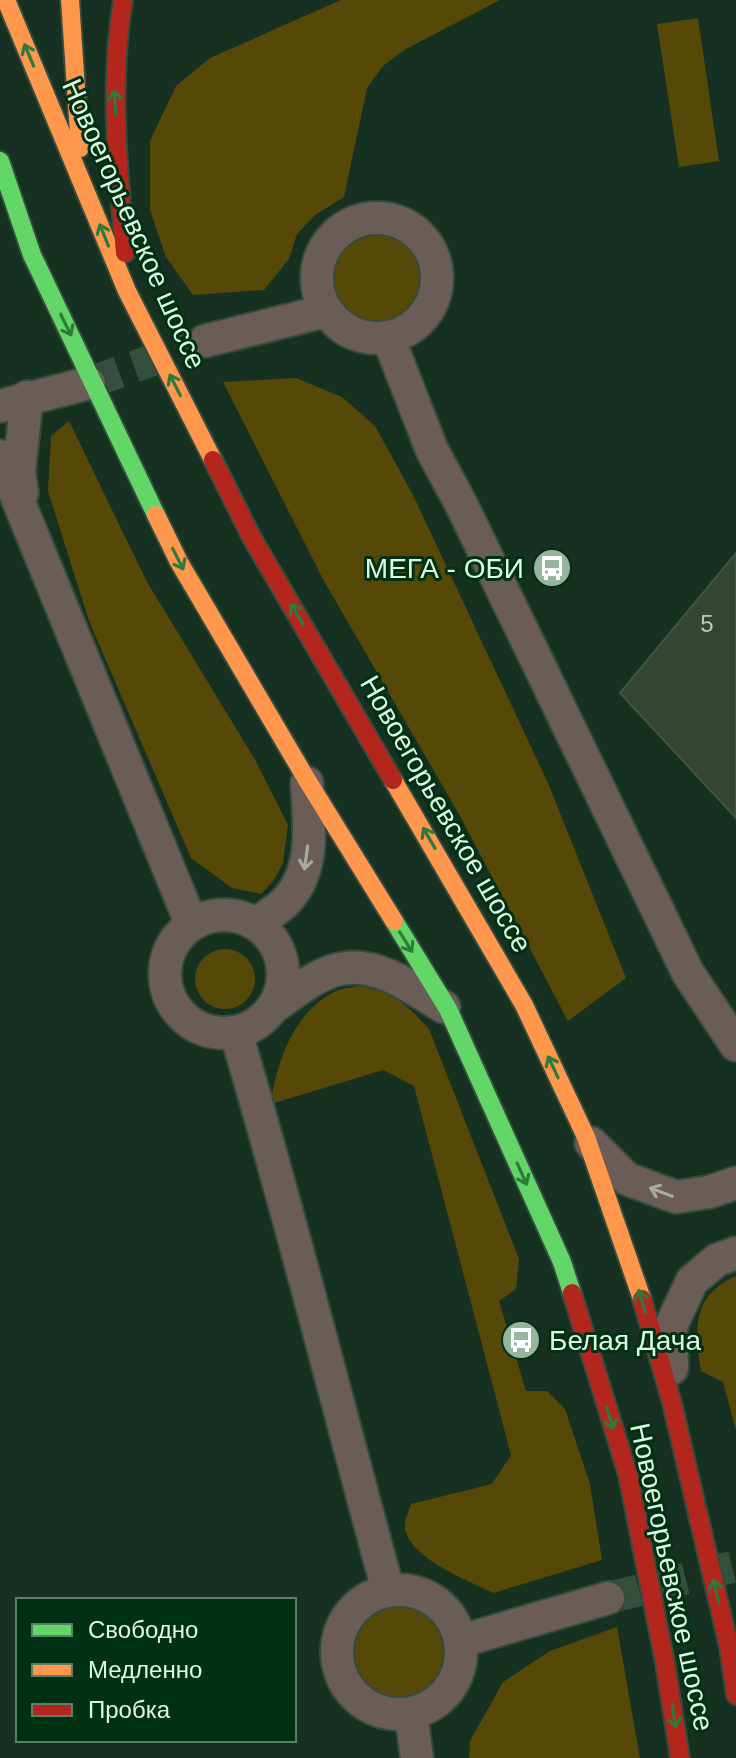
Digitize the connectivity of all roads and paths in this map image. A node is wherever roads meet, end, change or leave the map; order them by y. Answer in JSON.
{"nodes":[{"id":1,"x":6,"y":0,"type":"edge"},
{"id":2,"x":70,"y":0,"type":"edge"},
{"id":3,"x":123,"y":0,"type":"edge"},
{"id":4,"x":0,"y":161,"type":"edge"},
{"id":5,"x":81,"y":178,"type":"junction"},
{"id":6,"x":0,"y":221,"type":"edge"},
{"id":7,"x":32,"y":255,"type":"junction"},
{"id":8,"x":127,"y":291,"type":"junction"},
{"id":9,"x":326,"y":311,"type":"junction"},
{"id":10,"x":388,"y":337,"type":"junction"},
{"id":11,"x":205,"y":341,"type":"tunnel mouth"},
{"id":12,"x":89,"y":383,"type":"tunnel mouth"},
{"id":13,"x":13,"y":402,"type":"edge"},
{"id":14,"x":0,"y":456,"type":"edge"},
{"id":15,"x":24,"y":510,"type":"junction"},
{"id":16,"x":307,"y":780,"type":"junction"},
{"id":17,"x":191,"y":923,"type":"junction"},
{"id":18,"x":257,"y":923,"type":"junction"},
{"id":19,"x":275,"y":1006,"type":"junction"},
{"id":20,"x":448,"y":1009,"type":"junction"},
{"id":21,"x":236,"y":1033,"type":"junction"},
{"id":22,"x":736,"y":1045,"type":"edge"},
{"id":23,"x":586,"y":1137,"type":"junction"},
{"id":24,"x":736,"y":1183,"type":"edge"},
{"id":25,"x":736,"y":1253,"type":"edge"},
{"id":26,"x":672,"y":1403,"type":"junction"},
{"id":27,"x":388,"y":1590,"type":"junction"},
{"id":28,"x":608,"y":1598,"type":"tunnel mouth"},
{"id":29,"x":461,"y":1641,"type":"junction"},
{"id":30,"x":736,"y":1695,"type":"edge"},
{"id":31,"x":411,"y":1714,"type":"junction"},
{"id":32,"x":417,"y":1758,"type":"edge"},
{"id":33,"x":680,"y":1758,"type":"edge"}],
"edges":[{"from":5,"to":1,"type":"main road","name":"Новоегорьевское шоссе","one_way":true},
{"from":2,"to":5,"type":"main road"},
{"from":8,"to":3,"type":"main road","one_way":true},
{"from":4,"to":7,"type":"main road","name":"Новоегорьевское шоссе"},
{"from":8,"to":5,"type":"main road","name":"Новоегорьевское шоссе","one_way":true},
{"from":6,"to":7,"type":"main road"},
{"from":7,"to":16,"type":"main road","name":"Новоегорьевское шоссе","one_way":true},
{"from":23,"to":8,"type":"main road","name":"Новоегорьевское шоссе","one_way":true},
{"from":9,"to":10,"type":"street"},
{"from":9,"to":10,"type":"street"},
{"from":9,"to":11,"type":"street"},
{"from":10,"to":22,"type":"street"},
{"from":12,"to":13,"type":"street"},
{"from":13,"to":15,"type":"street"},
{"from":14,"to":15,"type":"street"},
{"from":15,"to":17,"type":"street"},
{"from":16,"to":18,"type":"street","one_way":true},
{"from":16,"to":20,"type":"main road","name":"Новоегорьевское шоссе","one_way":true},
{"from":17,"to":18,"type":"street"},
{"from":17,"to":21,"type":"street"},
{"from":18,"to":19,"type":"street"},
{"from":19,"to":20,"type":"street"},
{"from":19,"to":21,"type":"street"},
{"from":20,"to":33,"type":"main road","name":"Новоегорьевское шоссе","one_way":true},
{"from":21,"to":27,"type":"street"},
{"from":24,"to":23,"type":"street","one_way":true},
{"from":26,"to":23,"type":"main road","name":"Новоегорьевское шоссе","one_way":true},
{"from":25,"to":26,"type":"street"},
{"from":30,"to":26,"type":"main road","name":"Новоегорьевское шоссе","one_way":true},
{"from":27,"to":29,"type":"street"},
{"from":27,"to":31,"type":"street"},
{"from":28,"to":29,"type":"street"},
{"from":29,"to":31,"type":"street"},
{"from":31,"to":32,"type":"street"}]}
